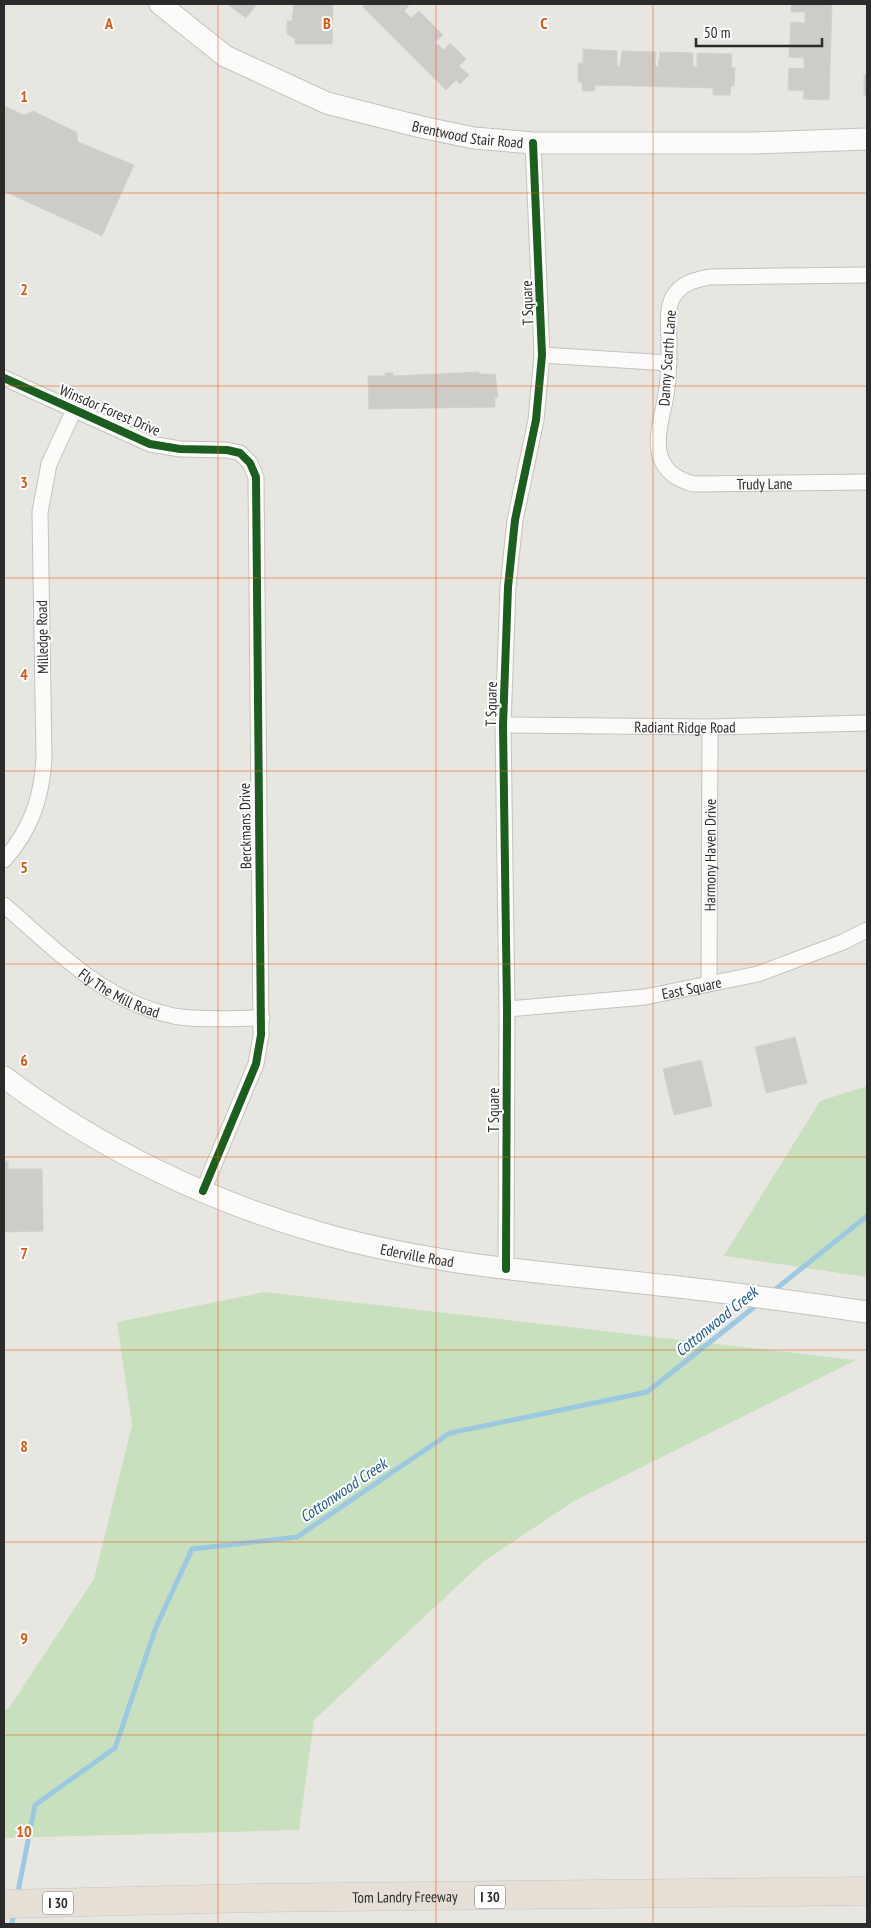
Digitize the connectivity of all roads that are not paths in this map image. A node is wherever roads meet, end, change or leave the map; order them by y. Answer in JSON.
{"nodes":[{"id":1,"x":160,"y":4,"type":"edge"},
{"id":2,"x":867,"y":139,"type":"edge"},
{"id":3,"x":533,"y":143,"type":"junction"},
{"id":4,"x":867,"y":275,"type":"edge"},
{"id":5,"x":542,"y":355,"type":"junction"},
{"id":6,"x":669,"y":363,"type":"junction"},
{"id":7,"x":4,"y":378,"type":"edge"},
{"id":8,"x":74,"y":410,"type":"junction"},
{"id":9,"x":240,"y":453,"type":"joint"},
{"id":10,"x":665,"y":468,"type":"joint"},
{"id":11,"x":867,"y":482,"type":"edge"},
{"id":12,"x":867,"y":722,"type":"edge"},
{"id":13,"x":503,"y":725,"type":"junction"},
{"id":14,"x":710,"y":726,"type":"junction"},
{"id":15,"x":4,"y":860,"type":"edge"},
{"id":16,"x":4,"y":904,"type":"edge"},
{"id":17,"x":867,"y":930,"type":"edge"},
{"id":18,"x":709,"y":984,"type":"junction"},
{"id":19,"x":507,"y":1009,"type":"junction"},
{"id":20,"x":262,"y":1018,"type":"junction"},
{"id":21,"x":4,"y":1077,"type":"edge"},
{"id":22,"x":203,"y":1192,"type":"junction"},
{"id":23,"x":506,"y":1269,"type":"junction"},
{"id":24,"x":867,"y":1312,"type":"edge"},
{"id":25,"x":867,"y":1891,"type":"edge"},
{"id":26,"x":4,"y":1904,"type":"edge"}],
"edges":[{"from":1,"to":3,"type":"street","name":"Brentwood Stair Road"},
{"from":2,"to":3,"type":"street","name":"Brentwood Stair Road"},
{"from":3,"to":5,"type":"street","name":"T Square"},
{"from":4,"to":6,"type":"street","name":"Danny Scarth Lane"},
{"from":5,"to":6,"type":"street"},
{"from":5,"to":13,"type":"street","name":"T Square"},
{"from":6,"to":10,"type":"street","name":"Danny Scarth Lane"},
{"from":7,"to":8,"type":"street","name":"Winsdor Forest Drive"},
{"from":8,"to":9,"type":"street","name":"Winsdor Forest Drive"},
{"from":8,"to":15,"type":"street","name":"Milledge Road"},
{"from":9,"to":20,"type":"street","name":"Berckmans Drive"},
{"from":10,"to":11,"type":"street","name":"Trudy Lane"},
{"from":12,"to":14,"type":"street","name":"Radiant Ridge Road"},
{"from":13,"to":14,"type":"street","name":"Radiant Ridge Road"},
{"from":13,"to":19,"type":"street","name":"T Square"},
{"from":14,"to":18,"type":"street","name":"Harmony Haven Drive"},
{"from":16,"to":20,"type":"street","name":"Fly The Mill Road"},
{"from":17,"to":18,"type":"street","name":"East Square"},
{"from":18,"to":19,"type":"street","name":"East Square"},
{"from":19,"to":23,"type":"street","name":"T Square"},
{"from":20,"to":22,"type":"street","name":"Berckmans Drive"},
{"from":21,"to":22,"type":"street","name":"Ederville Road"},
{"from":22,"to":23,"type":"street","name":"Ederville Road"},
{"from":23,"to":24,"type":"street","name":"Ederville Road"},
{"from":25,"to":26,"type":"highway","name":"Tom Landry Freeway","number":"I 30"}]}
